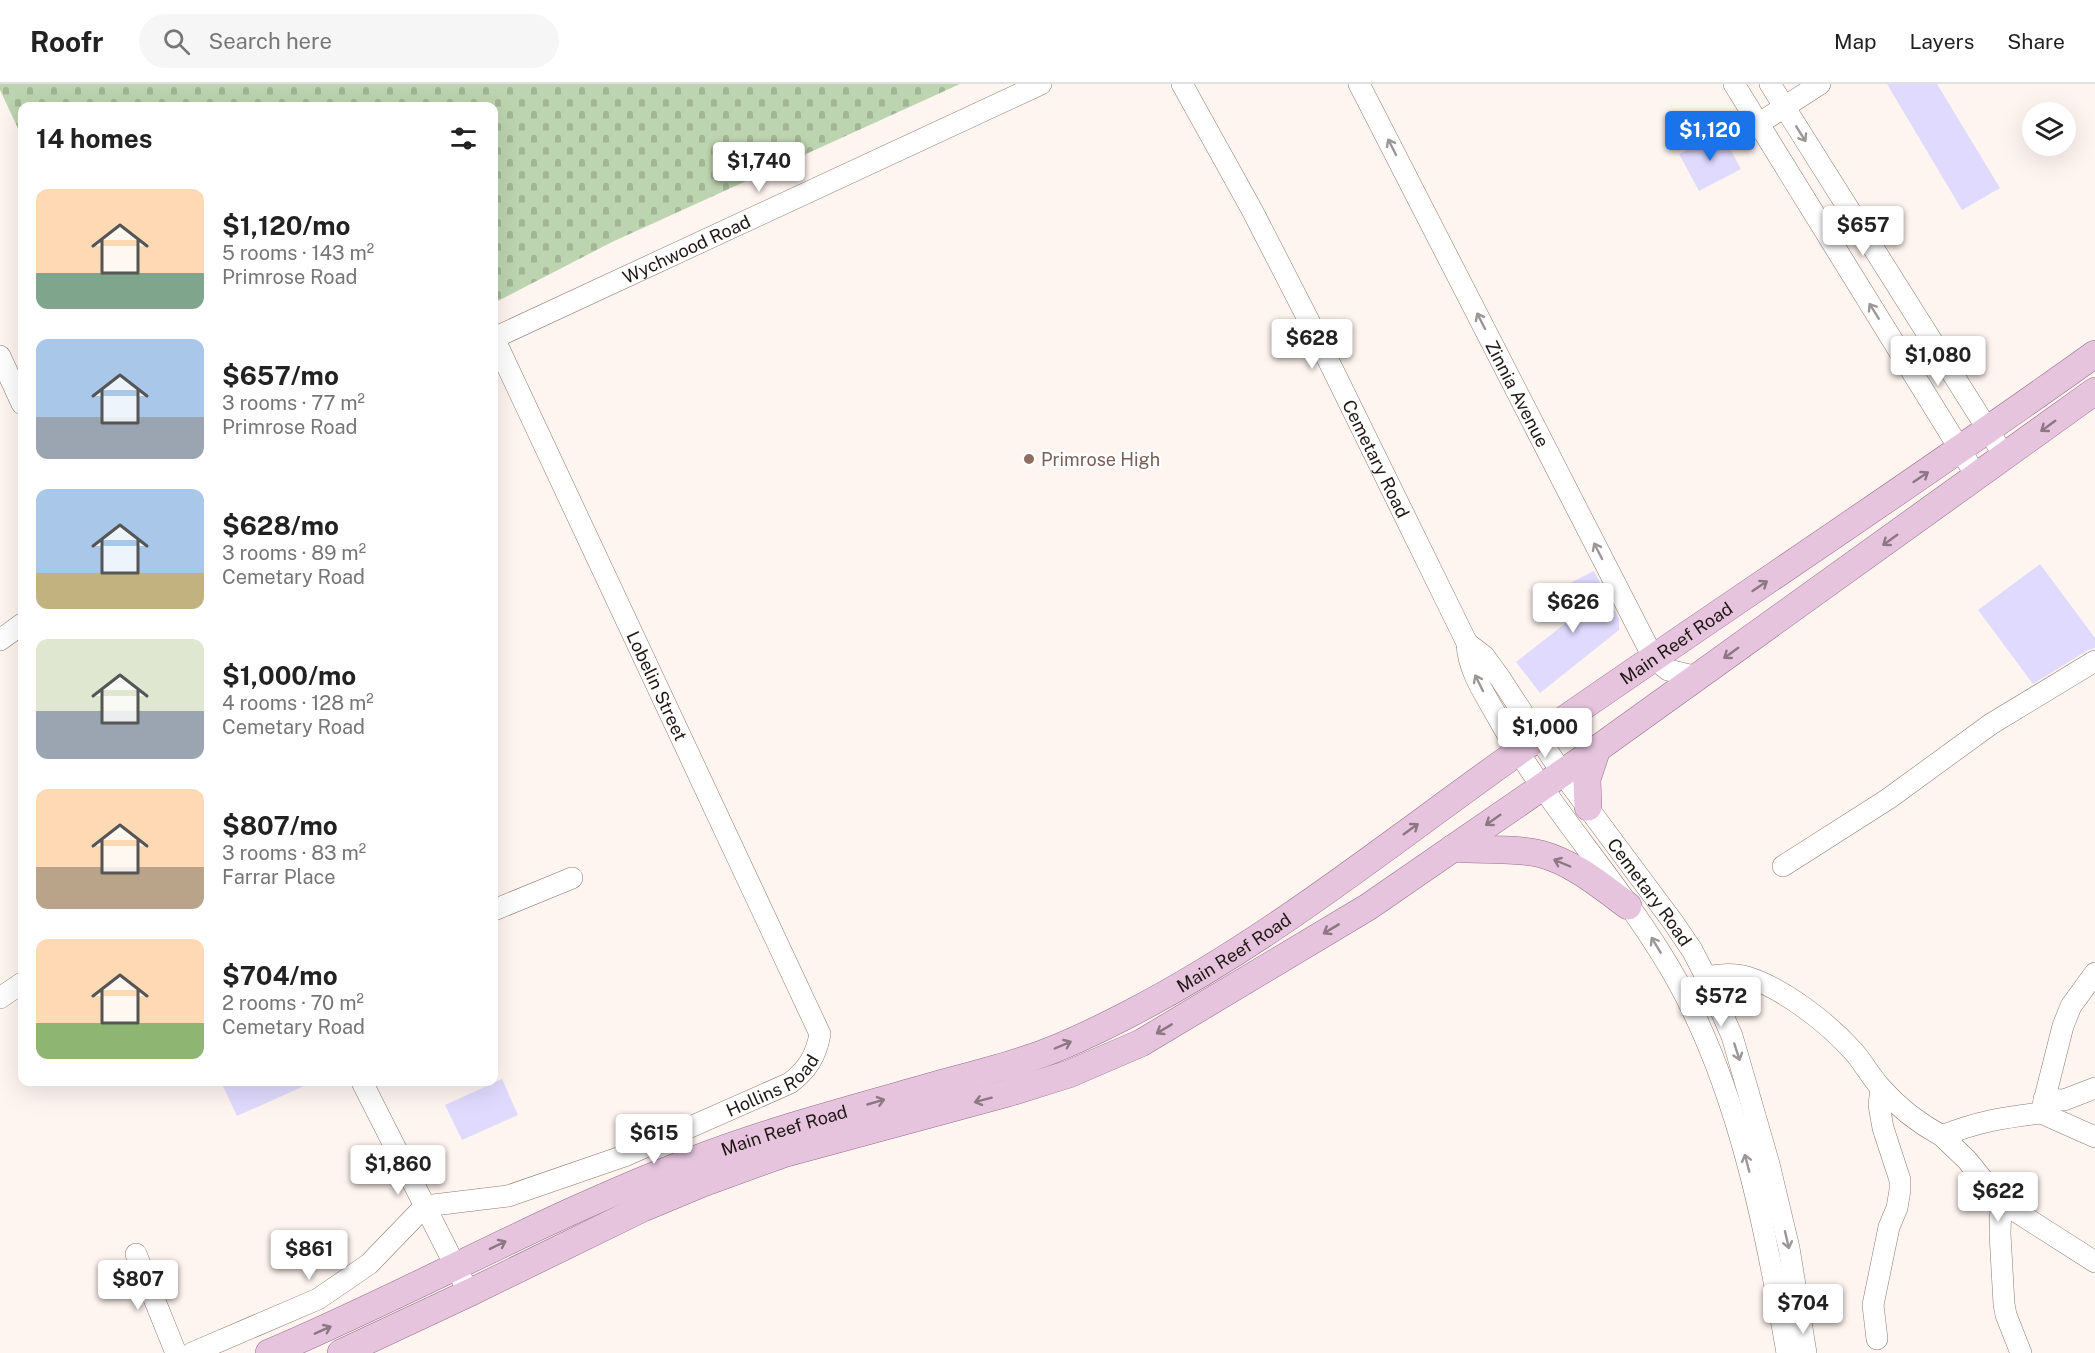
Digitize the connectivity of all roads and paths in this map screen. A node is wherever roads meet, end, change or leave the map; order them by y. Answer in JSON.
{"nodes":[{"id":1,"x":1041,"y":84,"type":"edge"},
{"id":2,"x":1182,"y":84,"type":"edge"},
{"id":3,"x":1359,"y":84,"type":"edge"},
{"id":4,"x":1734,"y":84,"type":"edge"},
{"id":5,"x":1770,"y":84,"type":"edge"},
{"id":6,"x":1820,"y":84,"type":"edge"},
{"id":7,"x":1783,"y":106,"type":"junction"},
{"id":8,"x":1758,"y":124,"type":"junction"},
{"id":9,"x":498,"y":336,"type":"edge"},
{"id":10,"x":498,"y":347,"type":"edge"},
{"id":11,"x":2095,"y":354,"type":"edge"},
{"id":12,"x":0,"y":356,"type":"edge"},
{"id":13,"x":1944,"y":362,"type":"junction"},
{"id":14,"x":1915,"y":377,"type":"junction"},
{"id":15,"x":2095,"y":391,"type":"edge"},
{"id":16,"x":18,"y":395,"type":"edge"},
{"id":17,"x":1988,"y":431,"type":"junction"},
{"id":18,"x":1960,"y":450,"type":"junction"},
{"id":19,"x":2005,"y":457,"type":"junction"},
{"id":20,"x":1977,"y":477,"type":"junction"},
{"id":21,"x":18,"y":627,"type":"edge"},
{"id":22,"x":0,"y":640,"type":"edge"},
{"id":23,"x":1654,"y":659,"type":"junction"},
{"id":24,"x":2095,"y":661,"type":"edge"},
{"id":25,"x":1698,"y":677,"type":"junction"},
{"id":26,"x":1528,"y":745,"type":"junction"},
{"id":27,"x":1597,"y":750,"type":"junction"},
{"id":28,"x":1551,"y":780,"type":"junction"},
{"id":29,"x":1588,"y":807,"type":"junction"},
{"id":30,"x":1453,"y":848,"type":"junction"},
{"id":31,"x":1379,"y":853,"type":"junction"},
{"id":32,"x":1783,"y":866,"type":"dead end"},
{"id":33,"x":572,"y":878,"type":"dead end"},
{"id":34,"x":1400,"y":885,"type":"junction"},
{"id":35,"x":1629,"y":906,"type":"junction"},
{"id":36,"x":498,"y":908,"type":"edge"},
{"id":37,"x":2095,"y":973,"type":"edge"},
{"id":38,"x":1706,"y":977,"type":"junction"},
{"id":39,"x":18,"y":986,"type":"edge"},
{"id":40,"x":0,"y":998,"type":"edge"},
{"id":41,"x":820,"y":1034,"type":"joint"},
{"id":42,"x":364,"y":1086,"type":"edge"},
{"id":43,"x":1881,"y":1088,"type":"junction"},
{"id":44,"x":2095,"y":1088,"type":"edge"},
{"id":45,"x":2043,"y":1106,"type":"junction"},
{"id":46,"x":1942,"y":1136,"type":"junction"},
{"id":47,"x":2095,"y":1137,"type":"edge"},
{"id":48,"x":2001,"y":1202,"type":"junction"},
{"id":49,"x":425,"y":1206,"type":"junction"},
{"id":50,"x":136,"y":1254,"type":"dead end"},
{"id":51,"x":2095,"y":1262,"type":"edge"},
{"id":52,"x":455,"y":1266,"type":"junction"},
{"id":53,"x":469,"y":1293,"type":"junction"},
{"id":54,"x":1877,"y":1339,"type":"dead end"},
{"id":55,"x":176,"y":1353,"type":"edge"},
{"id":56,"x":192,"y":1353,"type":"edge"},
{"id":57,"x":269,"y":1353,"type":"edge"},
{"id":58,"x":340,"y":1353,"type":"edge"},
{"id":59,"x":1787,"y":1353,"type":"edge"},
{"id":60,"x":1806,"y":1353,"type":"edge"},
{"id":61,"x":2021,"y":1353,"type":"edge"}],
"edges":[{"from":1,"to":9,"type":"street","name":"Wychwood Road"},
{"from":2,"to":26,"type":"street","name":"Cemetary Road"},
{"from":23,"to":3,"type":"street","name":"Zinnia Avenue","one_way":true},
{"from":4,"to":8,"type":"street"},
{"from":5,"to":7,"type":"street"},
{"from":6,"to":7,"type":"street"},
{"from":7,"to":8,"type":"street"},
{"from":7,"to":13,"type":"street","one_way":true},
{"from":14,"to":8,"type":"street","one_way":true},
{"from":10,"to":41,"type":"street","name":"Lobelin Street"},
{"from":11,"to":17,"type":"main road","name":"Main Reef Road"},
{"from":12,"to":16,"type":"street"},
{"from":13,"to":14,"type":"street"},
{"from":13,"to":17,"type":"street"},
{"from":14,"to":18,"type":"street"},
{"from":15,"to":19,"type":"main road","name":"Main Reef Road","one_way":true},
{"from":17,"to":18,"type":"main road","name":"Main Reef Road"},
{"from":17,"to":19,"type":"street"},
{"from":18,"to":20,"type":"street"},
{"from":23,"to":18,"type":"main road","name":"Main Reef Road","one_way":true},
{"from":19,"to":20,"type":"main road","name":"Main Reef Road"},
{"from":20,"to":25,"type":"main road","name":"Main Reef Road","one_way":true},
{"from":21,"to":22,"type":"street"},
{"from":23,"to":25,"type":"street"},
{"from":23,"to":26,"type":"main road","name":"Main Reef Road"},
{"from":24,"to":32,"type":"street"},
{"from":25,"to":27,"type":"main road","name":"Main Reef Road"},
{"from":26,"to":28,"type":"street","name":"Cemetary Road"},
{"from":31,"to":26,"type":"main road","name":"Main Reef Road","one_way":true},
{"from":27,"to":28,"type":"main road","name":"Main Reef Road"},
{"from":27,"to":29,"type":"main road"},
{"from":28,"to":29,"type":"street","name":"Cemetary Road"},
{"from":28,"to":30,"type":"main road","name":"Main Reef Road","one_way":true},
{"from":28,"to":35,"type":"street","name":"Cemetary Road"},
{"from":29,"to":38,"type":"street","name":"Cemetary Road"},
{"from":30,"to":34,"type":"main road","name":"Main Reef Road"},
{"from":35,"to":30,"type":"main road","one_way":true},
{"from":31,"to":34,"type":"main road"},
{"from":52,"to":31,"type":"main road","name":"Main Reef Road","one_way":true},
{"from":33,"to":36,"type":"street"},
{"from":34,"to":53,"type":"main road","name":"Main Reef Road","one_way":true},
{"from":59,"to":35,"type":"street","name":"Cemetary Road","one_way":true},
{"from":37,"to":45,"type":"street"},
{"from":38,"to":43,"type":"street"},
{"from":38,"to":60,"type":"street","name":"Cemetary Road","one_way":true},
{"from":39,"to":40,"type":"street"},
{"from":41,"to":49,"type":"street","name":"Hollins Road"},
{"from":42,"to":49,"type":"street"},
{"from":43,"to":46,"type":"street"},
{"from":43,"to":54,"type":"street"},
{"from":44,"to":45,"type":"street"},
{"from":45,"to":46,"type":"street"},
{"from":45,"to":47,"type":"street"},
{"from":46,"to":48,"type":"street"},
{"from":48,"to":51,"type":"street"},
{"from":48,"to":61,"type":"street"},
{"from":49,"to":52,"type":"street"},
{"from":49,"to":56,"type":"street"},
{"from":50,"to":55,"type":"street"},
{"from":52,"to":53,"type":"street"},
{"from":57,"to":52,"type":"main road","name":"Main Reef Road","one_way":true},
{"from":53,"to":58,"type":"main road","name":"Main Reef Road"}]}
